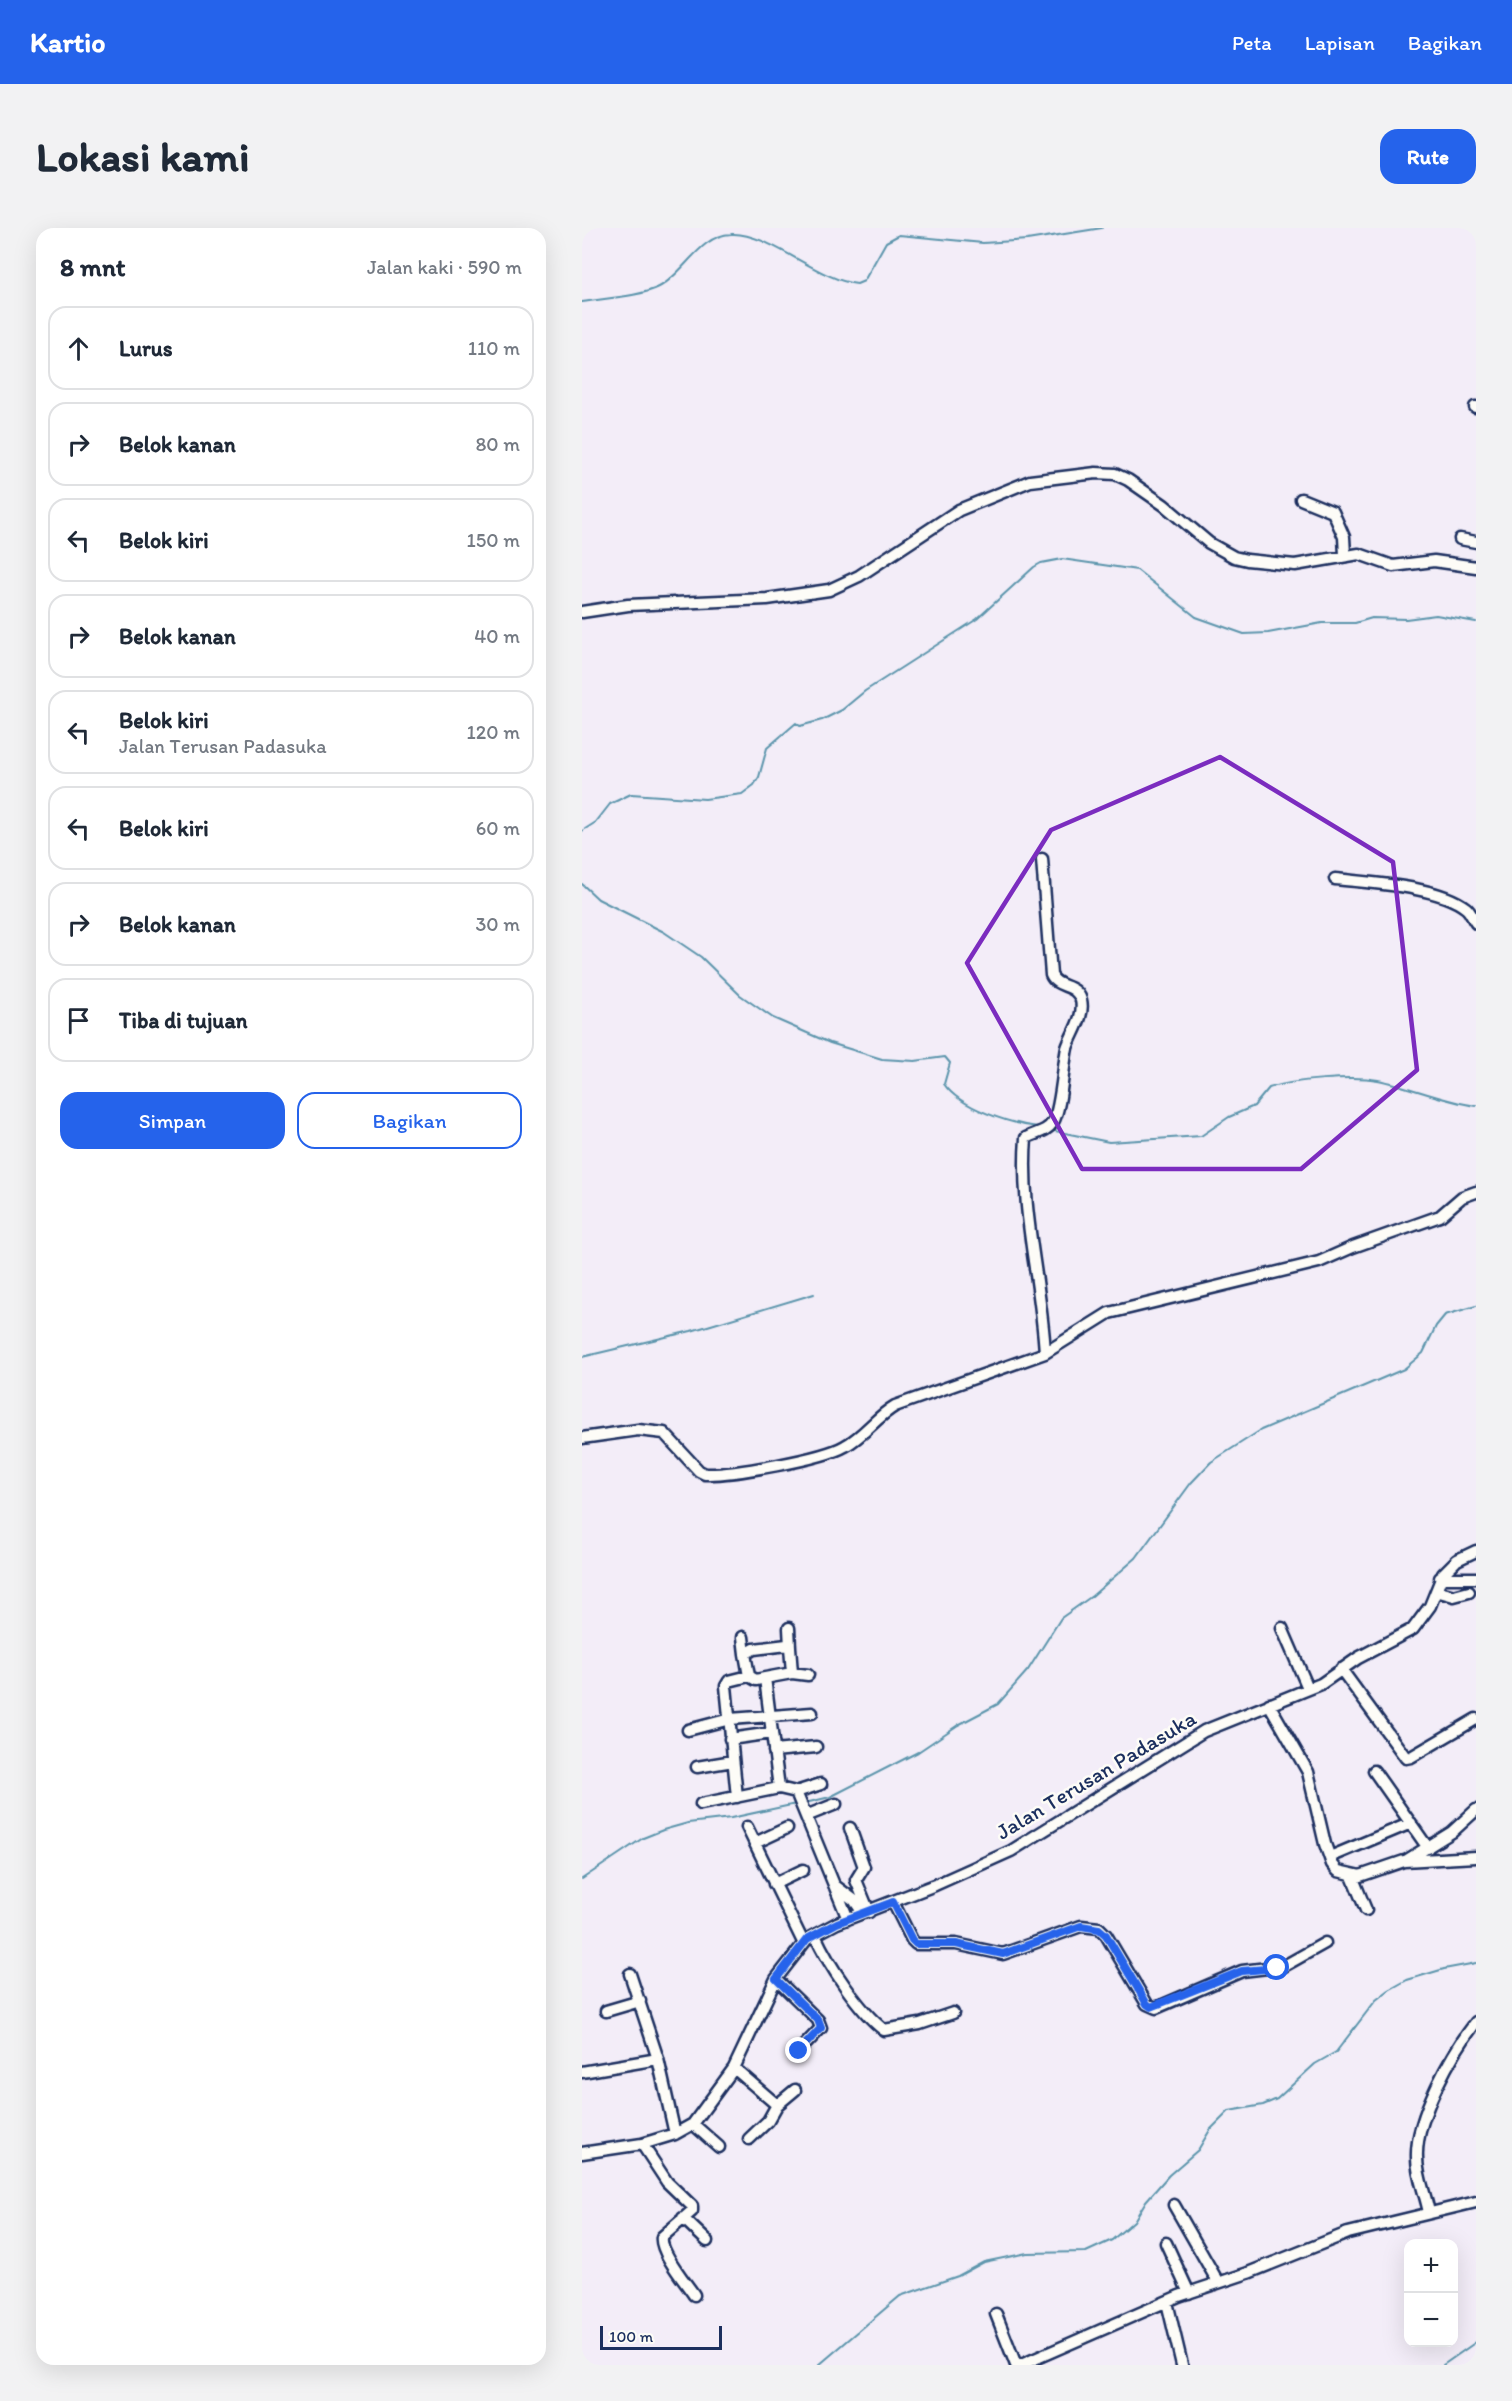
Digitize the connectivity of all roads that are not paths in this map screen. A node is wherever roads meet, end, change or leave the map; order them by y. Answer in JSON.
{"nodes":[{"id":1,"x":1301,"y":500,"type":"dead end"},
{"id":2,"x":1460,"y":539,"type":"dead end"},
{"id":3,"x":1476,"y":542,"type":"edge"},
{"id":4,"x":1346,"y":555,"type":"junction"},
{"id":5,"x":1476,"y":567,"type":"edge"},
{"id":6,"x":582,"y":612,"type":"edge"},
{"id":7,"x":1042,"y":859,"type":"dead end"},
{"id":8,"x":1335,"y":879,"type":"dead end"},
{"id":9,"x":1476,"y":923,"type":"edge"},
{"id":10,"x":1476,"y":1192,"type":"edge"},
{"id":11,"x":1045,"y":1353,"type":"junction"},
{"id":12,"x":582,"y":1438,"type":"edge"},
{"id":13,"x":1476,"y":1551,"type":"edge"},
{"id":14,"x":1440,"y":1578,"type":"junction"},
{"id":15,"x":1476,"y":1578,"type":"edge"},
{"id":16,"x":1436,"y":1591,"type":"junction"},
{"id":17,"x":1469,"y":1592,"type":"dead end"},
{"id":18,"x":789,"y":1628,"type":"dead end"},
{"id":19,"x":1282,"y":1628,"type":"dead end"},
{"id":20,"x":743,"y":1637,"type":"dead end"},
{"id":21,"x":790,"y":1647,"type":"junction"},
{"id":22,"x":746,"y":1654,"type":"junction"},
{"id":23,"x":1341,"y":1669,"type":"junction"},
{"id":24,"x":792,"y":1673,"type":"junction"},
{"id":25,"x":808,"y":1675,"type":"dead end"},
{"id":26,"x":749,"y":1676,"type":"junction"},
{"id":27,"x":765,"y":1678,"type":"junction"},
{"id":28,"x":1308,"y":1688,"type":"junction"},
{"id":29,"x":1269,"y":1704,"type":"junction"},
{"id":30,"x":812,"y":1713,"type":"dead end"},
{"id":31,"x":769,"y":1715,"type":"junction"},
{"id":32,"x":730,"y":1719,"type":"junction"},
{"id":33,"x":1476,"y":1719,"type":"edge"},
{"id":34,"x":688,"y":1730,"type":"dead end"},
{"id":35,"x":772,"y":1733,"type":"junction"},
{"id":36,"x":730,"y":1739,"type":"junction"},
{"id":37,"x":816,"y":1747,"type":"dead end"},
{"id":38,"x":774,"y":1751,"type":"junction"},
{"id":39,"x":733,"y":1761,"type":"junction"},
{"id":40,"x":697,"y":1767,"type":"dead end"},
{"id":41,"x":1374,"y":1771,"type":"dead end"},
{"id":42,"x":821,"y":1784,"type":"dead end"},
{"id":43,"x":779,"y":1788,"type":"junction"},
{"id":44,"x":796,"y":1792,"type":"junction"},
{"id":45,"x":737,"y":1797,"type":"junction"},
{"id":46,"x":701,"y":1804,"type":"dead end"},
{"id":47,"x":836,"y":1804,"type":"dead end"},
{"id":48,"x":1476,"y":1810,"type":"edge"},
{"id":49,"x":806,"y":1816,"type":"junction"},
{"id":50,"x":1411,"y":1823,"type":"junction"},
{"id":51,"x":747,"y":1827,"type":"dead end"},
{"id":52,"x":787,"y":1828,"type":"dead end"},
{"id":53,"x":850,"y":1828,"type":"dead end"},
{"id":54,"x":755,"y":1843,"type":"junction"},
{"id":55,"x":1428,"y":1848,"type":"junction"},
{"id":56,"x":1330,"y":1857,"type":"junction"},
{"id":57,"x":1476,"y":1857,"type":"edge"},
{"id":58,"x":1404,"y":1861,"type":"junction"},
{"id":59,"x":803,"y":1870,"type":"dead end"},
{"id":60,"x":1352,"y":1876,"type":"junction"},
{"id":61,"x":774,"y":1884,"type":"junction"},
{"id":62,"x":832,"y":1884,"type":"junction"},
{"id":63,"x":893,"y":1902,"type":"junction"},
{"id":64,"x":1366,"y":1910,"type":"dead end"},
{"id":65,"x":866,"y":1913,"type":"junction"},
{"id":66,"x":848,"y":1919,"type":"junction"},
{"id":67,"x":815,"y":1935,"type":"junction"},
{"id":68,"x":802,"y":1942,"type":"junction"},
{"id":69,"x":1325,"y":1943,"type":"dead end"},
{"id":70,"x":630,"y":1974,"type":"dead end"},
{"id":71,"x":776,"y":1979,"type":"junction"},
{"id":72,"x":640,"y":2001,"type":"junction"},
{"id":73,"x":606,"y":2012,"type":"dead end"},
{"id":74,"x":953,"y":2013,"type":"dead end"},
{"id":75,"x":1476,"y":2022,"type":"edge"},
{"id":76,"x":799,"y":2051,"type":"dead end"},
{"id":77,"x":658,"y":2060,"type":"junction"},
{"id":78,"x":734,"y":2068,"type":"junction"},
{"id":79,"x":582,"y":2072,"type":"edge"},
{"id":80,"x":795,"y":2090,"type":"dead end"},
{"id":81,"x":777,"y":2105,"type":"junction"},
{"id":82,"x":693,"y":2124,"type":"junction"},
{"id":83,"x":675,"y":2134,"type":"junction"},
{"id":84,"x":749,"y":2139,"type":"dead end"},
{"id":85,"x":642,"y":2144,"type":"junction"},
{"id":86,"x":719,"y":2147,"type":"dead end"},
{"id":87,"x":582,"y":2153,"type":"edge"},
{"id":88,"x":1476,"y":2202,"type":"edge"},
{"id":89,"x":1174,"y":2205,"type":"dead end"},
{"id":90,"x":1430,"y":2213,"type":"junction"},
{"id":91,"x":683,"y":2218,"type":"junction"},
{"id":92,"x":708,"y":2241,"type":"dead end"},
{"id":93,"x":1166,"y":2243,"type":"dead end"},
{"id":94,"x":1218,"y":2282,"type":"junction"},
{"id":95,"x":1189,"y":2293,"type":"junction"},
{"id":96,"x":694,"y":2295,"type":"dead end"},
{"id":97,"x":1167,"y":2302,"type":"junction"},
{"id":98,"x":996,"y":2314,"type":"dead end"},
{"id":99,"x":1016,"y":2365,"type":"edge"},
{"id":100,"x":1021,"y":2365,"type":"edge"},
{"id":101,"x":1182,"y":2365,"type":"edge"}],
"edges":[{"from":1,"to":4,"type":"street"},
{"from":2,"to":3,"type":"street"},
{"from":4,"to":5,"type":"street"},
{"from":4,"to":6,"type":"street"},
{"from":7,"to":11,"type":"street"},
{"from":8,"to":9,"type":"street"},
{"from":10,"to":11,"type":"street"},
{"from":11,"to":12,"type":"street"},
{"from":13,"to":14,"type":"street","name":"Jalan Terusan Padasuka"},
{"from":14,"to":15,"type":"street"},
{"from":14,"to":16,"type":"street","name":"Jalan Terusan Padasuka"},
{"from":16,"to":17,"type":"street"},
{"from":16,"to":23,"type":"street","name":"Jalan Terusan Padasuka"},
{"from":18,"to":21,"type":"street"},
{"from":19,"to":28,"type":"street"},
{"from":20,"to":22,"type":"street"},
{"from":21,"to":22,"type":"street"},
{"from":21,"to":24,"type":"street"},
{"from":22,"to":26,"type":"street"},
{"from":23,"to":28,"type":"street","name":"Jalan Terusan Padasuka"},
{"from":23,"to":33,"type":"street"},
{"from":24,"to":25,"type":"street"},
{"from":24,"to":27,"type":"street"},
{"from":26,"to":27,"type":"street"},
{"from":26,"to":32,"type":"street"},
{"from":27,"to":31,"type":"street"},
{"from":28,"to":29,"type":"street","name":"Jalan Terusan Padasuka"},
{"from":29,"to":56,"type":"street"},
{"from":29,"to":63,"type":"street","name":"Jalan Terusan Padasuka"},
{"from":30,"to":31,"type":"street"},
{"from":31,"to":32,"type":"street"},
{"from":31,"to":35,"type":"street"},
{"from":32,"to":34,"type":"street"},
{"from":32,"to":36,"type":"street"},
{"from":35,"to":36,"type":"street"},
{"from":35,"to":38,"type":"street"},
{"from":36,"to":39,"type":"street"},
{"from":37,"to":38,"type":"street"},
{"from":38,"to":43,"type":"street"},
{"from":39,"to":40,"type":"street"},
{"from":39,"to":45,"type":"street"},
{"from":41,"to":50,"type":"street"},
{"from":42,"to":44,"type":"street"},
{"from":43,"to":44,"type":"street"},
{"from":43,"to":45,"type":"street"},
{"from":44,"to":49,"type":"street"},
{"from":45,"to":46,"type":"street"},
{"from":47,"to":49,"type":"street"},
{"from":48,"to":55,"type":"street"},
{"from":49,"to":62,"type":"street"},
{"from":50,"to":55,"type":"street"},
{"from":50,"to":56,"type":"street"},
{"from":51,"to":54,"type":"street"},
{"from":52,"to":54,"type":"street"},
{"from":53,"to":65,"type":"street"},
{"from":54,"to":61,"type":"street"},
{"from":55,"to":58,"type":"street"},
{"from":56,"to":60,"type":"street"},
{"from":57,"to":58,"type":"street"},
{"from":58,"to":60,"type":"street"},
{"from":59,"to":61,"type":"street"},
{"from":60,"to":64,"type":"street"},
{"from":61,"to":68,"type":"street"},
{"from":62,"to":65,"type":"street"},
{"from":62,"to":66,"type":"street"},
{"from":63,"to":65,"type":"street","name":"Jalan Terusan Padasuka"},
{"from":63,"to":69,"type":"street"},
{"from":65,"to":66,"type":"street","name":"Jalan Terusan Padasuka"},
{"from":66,"to":67,"type":"street","name":"Jalan Terusan Padasuka"},
{"from":67,"to":68,"type":"street","name":"Jalan Terusan Padasuka"},
{"from":67,"to":74,"type":"street"},
{"from":68,"to":71,"type":"street","name":"Jalan Terusan Padasuka"},
{"from":70,"to":72,"type":"street"},
{"from":71,"to":76,"type":"street"},
{"from":71,"to":78,"type":"street","name":"Jalan Terusan Padasuka"},
{"from":72,"to":73,"type":"street"},
{"from":72,"to":77,"type":"street"},
{"from":75,"to":90,"type":"street"},
{"from":77,"to":79,"type":"street"},
{"from":77,"to":83,"type":"street"},
{"from":78,"to":81,"type":"street"},
{"from":78,"to":82,"type":"street","name":"Jalan Terusan Padasuka"},
{"from":80,"to":81,"type":"street"},
{"from":81,"to":84,"type":"street"},
{"from":82,"to":83,"type":"street","name":"Jalan Terusan Padasuka"},
{"from":82,"to":86,"type":"street"},
{"from":83,"to":85,"type":"street","name":"Jalan Terusan Padasuka"},
{"from":85,"to":87,"type":"street","name":"Jalan Terusan Padasuka"},
{"from":85,"to":91,"type":"street"},
{"from":88,"to":90,"type":"street"},
{"from":89,"to":94,"type":"street"},
{"from":90,"to":94,"type":"street"},
{"from":91,"to":92,"type":"street"},
{"from":91,"to":96,"type":"street"},
{"from":93,"to":95,"type":"street"},
{"from":94,"to":95,"type":"street"},
{"from":95,"to":97,"type":"street"},
{"from":97,"to":100,"type":"street"},
{"from":97,"to":101,"type":"street"},
{"from":98,"to":99,"type":"street"}]}
